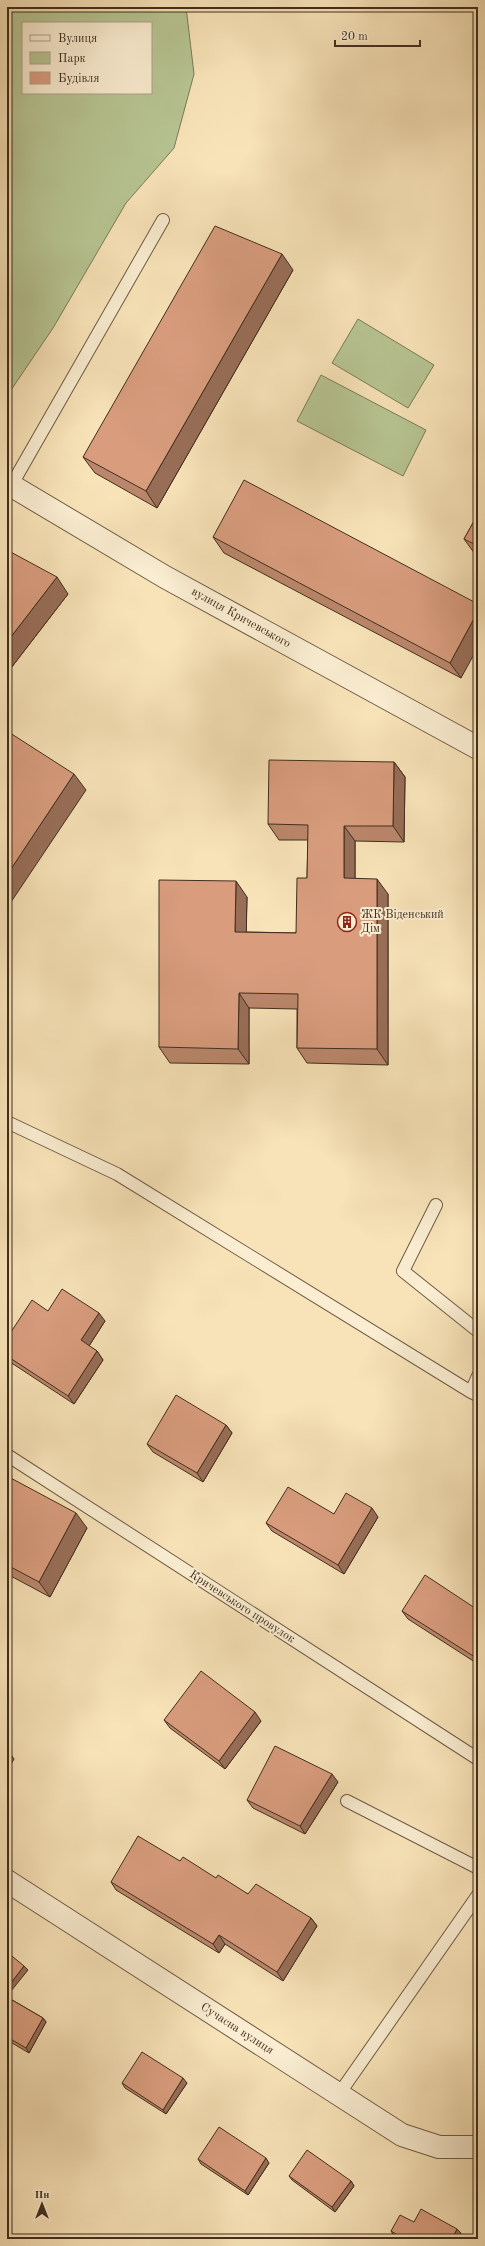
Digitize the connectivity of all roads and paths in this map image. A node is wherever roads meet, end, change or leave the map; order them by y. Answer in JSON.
{"nodes":[{"id":1,"x":163,"y":220,"type":"dead end"},
{"id":2,"x":9,"y":484,"type":"edge"},
{"id":3,"x":478,"y":748,"type":"edge"},
{"id":4,"x":7,"y":1122,"type":"edge"},
{"id":5,"x":436,"y":1205,"type":"dead end"},
{"id":6,"x":478,"y":1331,"type":"edge"},
{"id":7,"x":478,"y":1376,"type":"edge"},
{"id":8,"x":475,"y":1394,"type":"edge"},
{"id":9,"x":7,"y":1455,"type":"edge"},
{"id":10,"x":478,"y":1759,"type":"edge"},
{"id":11,"x":347,"y":1801,"type":"dead end"},
{"id":12,"x":478,"y":1868,"type":"edge"},
{"id":13,"x":7,"y":1881,"type":"edge"},
{"id":14,"x":478,"y":1895,"type":"edge"},
{"id":15,"x":339,"y":2094,"type":"junction"},
{"id":16,"x":478,"y":2146,"type":"edge"}],
"edges":[{"from":1,"to":2,"type":"lane"},
{"from":2,"to":3,"type":"street","name":"вулиця Кричевського"},
{"from":4,"to":8,"type":"lane"},
{"from":5,"to":6,"type":"lane"},
{"from":7,"to":8,"type":"lane"},
{"from":9,"to":10,"type":"lane","name":"Кричевського провулок"},
{"from":11,"to":12,"type":"lane"},
{"from":13,"to":15,"type":"street","name":"Сучасна вулиця"},
{"from":14,"to":15,"type":"lane"},
{"from":15,"to":16,"type":"street","name":"Сучасна вулиця"}]}
